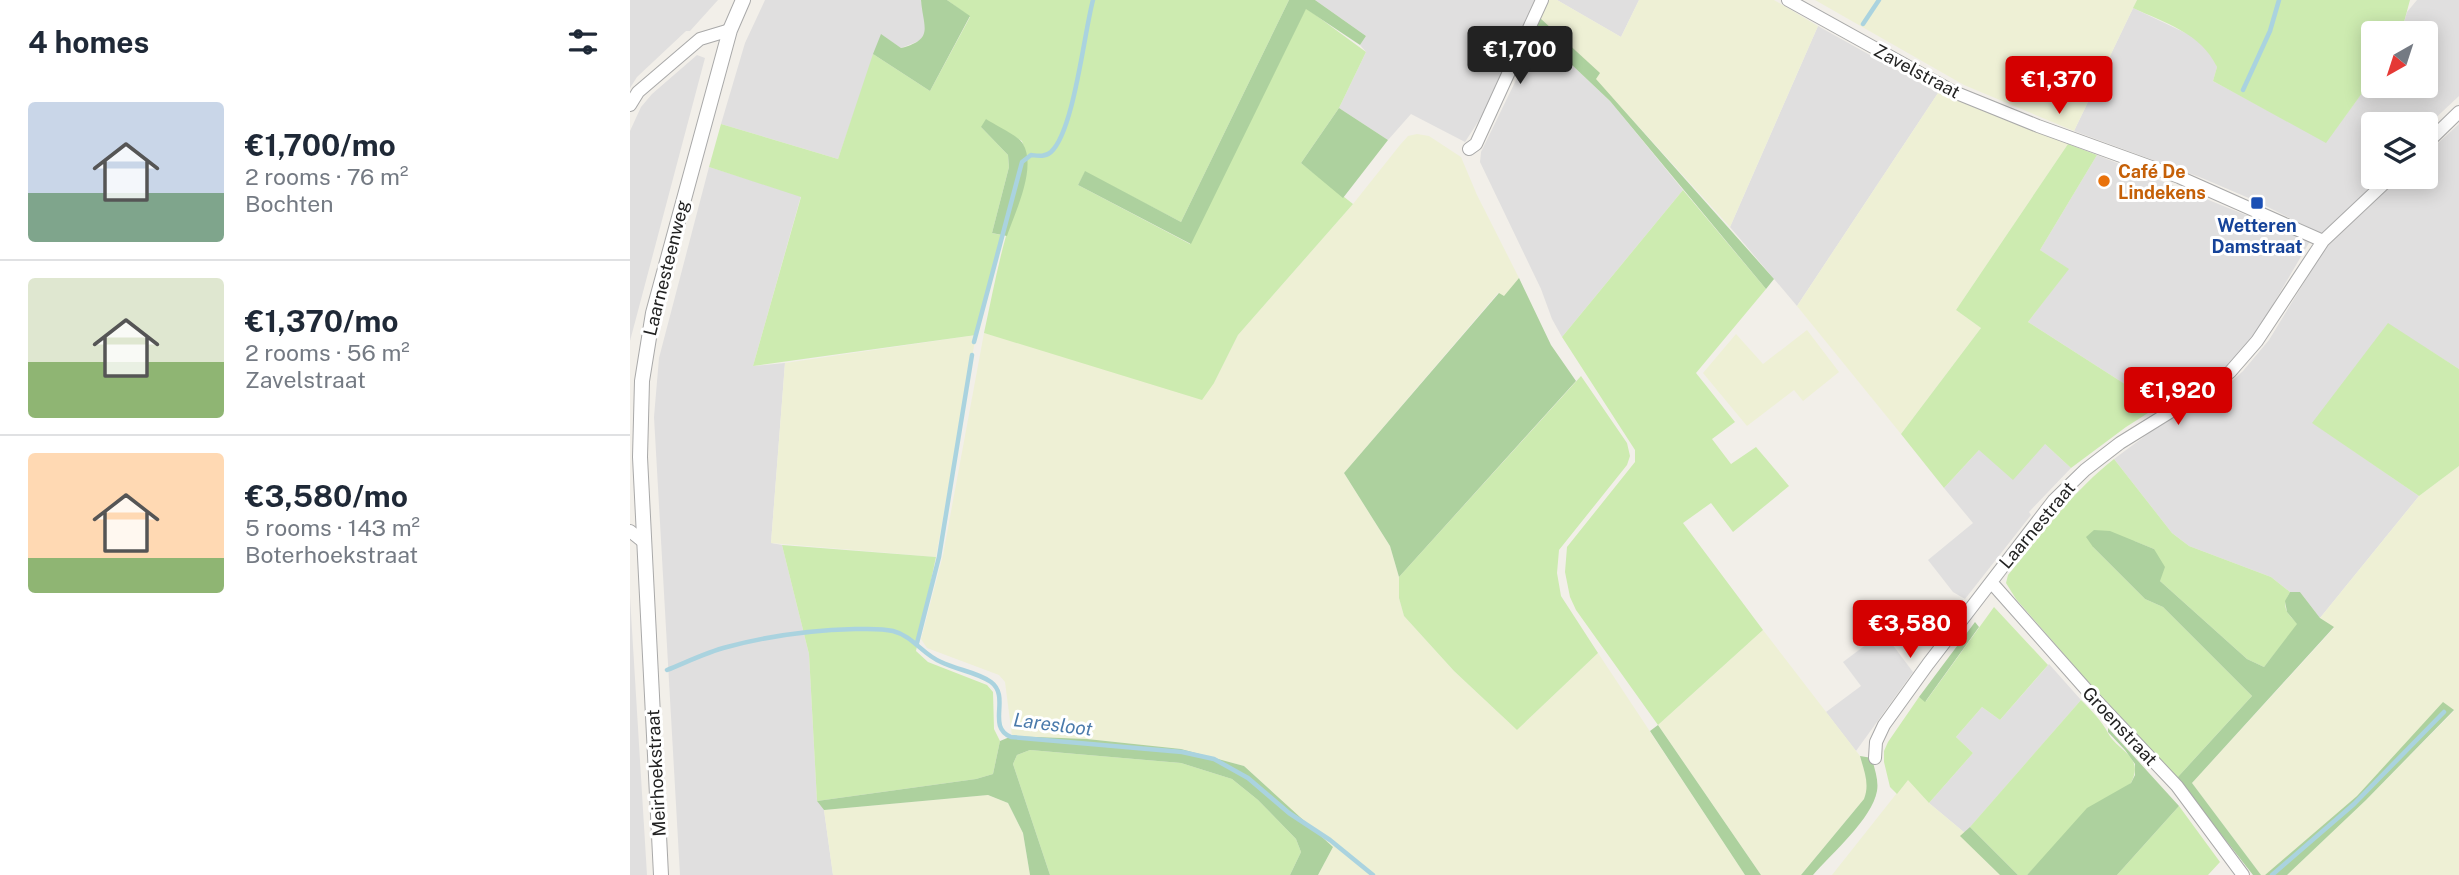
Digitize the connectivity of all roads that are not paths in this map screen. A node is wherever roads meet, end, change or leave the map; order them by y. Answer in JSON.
{"nodes":[{"id":1,"x":743,"y":0,"type":"edge"},
{"id":2,"x":1542,"y":0,"type":"edge"},
{"id":3,"x":1788,"y":0,"type":"edge"},
{"id":4,"x":730,"y":30,"type":"junction"},
{"id":5,"x":630,"y":105,"type":"edge"},
{"id":6,"x":2459,"y":112,"type":"edge"},
{"id":7,"x":2438,"y":132,"type":"edge"},
{"id":8,"x":1469,"y":149,"type":"dead end"},
{"id":9,"x":2378,"y":189,"type":"edge"},
{"id":10,"x":2323,"y":241,"type":"junction"},
{"id":11,"x":630,"y":531,"type":"edge"},
{"id":12,"x":645,"y":543,"type":"junction"},
{"id":13,"x":1991,"y":582,"type":"junction"},
{"id":14,"x":651,"y":670,"type":"joint"},
{"id":15,"x":1875,"y":758,"type":"dead end"},
{"id":16,"x":661,"y":875,"type":"edge"},
{"id":17,"x":2243,"y":875,"type":"edge"}],
"edges":[{"from":1,"to":4,"type":"street","name":"Laarnesteenweg"},
{"from":2,"to":8,"type":"street"},
{"from":3,"to":10,"type":"street","name":"Zavelstraat"},
{"from":4,"to":5,"type":"street"},
{"from":4,"to":12,"type":"street","name":"Laarnesteenweg"},
{"from":6,"to":7,"type":"street"},
{"from":9,"to":10,"type":"street","name":"Laarnestraat"},
{"from":10,"to":13,"type":"street","name":"Laarnestraat"},
{"from":11,"to":12,"type":"street"},
{"from":12,"to":14,"type":"street","name":"Laarnesteenweg"},
{"from":13,"to":15,"type":"street","name":"Laarnestraat"},
{"from":13,"to":17,"type":"street","name":"Groenstraat"},
{"from":14,"to":16,"type":"street","name":"Meirhoekstraat"}]}
